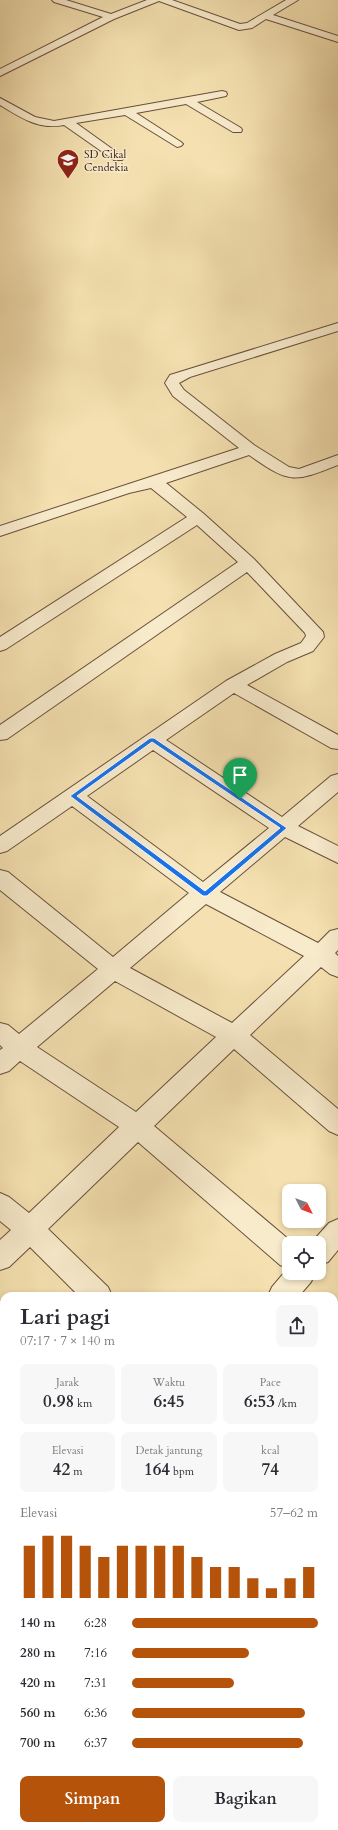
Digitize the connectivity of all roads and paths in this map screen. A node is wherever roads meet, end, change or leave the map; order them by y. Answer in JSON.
{"nodes":[{"id":1,"x":57,"y":0,"type":"edge"},
{"id":2,"x":155,"y":0,"type":"edge"},
{"id":3,"x":163,"y":0,"type":"edge"},
{"id":4,"x":293,"y":0,"type":"edge"},
{"id":5,"x":265,"y":16,"type":"junction"},
{"id":6,"x":112,"y":17,"type":"junction"},
{"id":7,"x":338,"y":40,"type":"edge"},
{"id":8,"x":0,"y":73,"type":"edge"},
{"id":9,"x":222,"y":94,"type":"dead end"},
{"id":10,"x":187,"y":100,"type":"junction"},
{"id":11,"x":0,"y":101,"type":"edge"},
{"id":12,"x":128,"y":112,"type":"junction"},
{"id":13,"x":68,"y":123,"type":"junction"},
{"id":14,"x":237,"y":130,"type":"dead end"},
{"id":15,"x":177,"y":144,"type":"dead end"},
{"id":16,"x":118,"y":158,"type":"dead end"},
{"id":17,"x":338,"y":326,"type":"edge"},
{"id":18,"x":252,"y":450,"type":"junction"},
{"id":19,"x":338,"y":460,"type":"edge"},
{"id":20,"x":154,"y":482,"type":"junction"},
{"id":21,"x":198,"y":517,"type":"junction"},
{"id":22,"x":1,"y":528,"type":"edge"},
{"id":23,"x":248,"y":563,"type":"junction"},
{"id":24,"x":0,"y":644,"type":"edge"},
{"id":25,"x":233,"y":685,"type":"junction"},
{"id":26,"x":0,"y":734,"type":"edge"},
{"id":27,"x":152,"y":740,"type":"junction"},
{"id":28,"x":338,"y":743,"type":"edge"},
{"id":29,"x":338,"y":781,"type":"edge"},
{"id":30,"x":73,"y":796,"type":"junction"},
{"id":31,"x":284,"y":828,"type":"junction"},
{"id":32,"x":0,"y":846,"type":"edge"},
{"id":33,"x":338,"y":855,"type":"edge"},
{"id":34,"x":0,"y":878,"type":"edge"},
{"id":35,"x":205,"y":894,"type":"junction"},
{"id":36,"x":338,"y":937,"type":"edge"},
{"id":37,"x":329,"y":961,"type":"edge"},
{"id":38,"x":114,"y":970,"type":"junction"},
{"id":39,"x":0,"y":1032,"type":"edge"},
{"id":40,"x":234,"y":1035,"type":"junction"},
{"id":41,"x":20,"y":1048,"type":"junction"},
{"id":42,"x":0,"y":1064,"type":"edge"},
{"id":43,"x":338,"y":1124,"type":"edge"},
{"id":44,"x":138,"y":1126,"type":"junction"},
{"id":45,"x":0,"y":1205,"type":"edge"},
{"id":46,"x":30,"y":1229,"type":"junction"},
{"id":47,"x":338,"y":1231,"type":"edge"},
{"id":48,"x":326,"y":1244,"type":"edge"},
{"id":49,"x":282,"y":1250,"type":"edge"},
{"id":50,"x":0,"y":1258,"type":"edge"},
{"id":51,"x":295,"y":1280,"type":"edge"},
{"id":52,"x":94,"y":1292,"type":"edge"},
{"id":53,"x":285,"y":1292,"type":"edge"}],
"edges":[{"from":1,"to":6,"type":"street"},
{"from":2,"to":6,"type":"street"},
{"from":3,"to":5,"type":"street"},
{"from":4,"to":5,"type":"street"},
{"from":5,"to":7,"type":"street"},
{"from":6,"to":8,"type":"street"},
{"from":9,"to":10,"type":"street"},
{"from":10,"to":12,"type":"street"},
{"from":10,"to":14,"type":"street"},
{"from":11,"to":13,"type":"street"},
{"from":12,"to":13,"type":"street"},
{"from":12,"to":15,"type":"street"},
{"from":13,"to":16,"type":"street"},
{"from":17,"to":18,"type":"street"},
{"from":18,"to":19,"type":"street"},
{"from":18,"to":20,"type":"street"},
{"from":20,"to":21,"type":"street"},
{"from":20,"to":22,"type":"street"},
{"from":21,"to":23,"type":"street"},
{"from":21,"to":24,"type":"street"},
{"from":23,"to":25,"type":"street"},
{"from":23,"to":26,"type":"street"},
{"from":25,"to":27,"type":"street"},
{"from":25,"to":28,"type":"street"},
{"from":27,"to":30,"type":"street"},
{"from":27,"to":31,"type":"street"},
{"from":29,"to":31,"type":"street"},
{"from":30,"to":32,"type":"street"},
{"from":30,"to":35,"type":"street"},
{"from":31,"to":33,"type":"street"},
{"from":31,"to":35,"type":"street"},
{"from":34,"to":38,"type":"street"},
{"from":35,"to":37,"type":"street"},
{"from":35,"to":38,"type":"street"},
{"from":36,"to":37,"type":"street"},
{"from":37,"to":40,"type":"street"},
{"from":38,"to":40,"type":"street"},
{"from":38,"to":41,"type":"street"},
{"from":39,"to":41,"type":"street"},
{"from":40,"to":43,"type":"street"},
{"from":40,"to":44,"type":"street"},
{"from":41,"to":42,"type":"street"},
{"from":41,"to":44,"type":"street"},
{"from":44,"to":46,"type":"street"},
{"from":44,"to":49,"type":"street"},
{"from":45,"to":46,"type":"street"},
{"from":46,"to":50,"type":"street"},
{"from":46,"to":52,"type":"street"},
{"from":47,"to":48,"type":"street"},
{"from":51,"to":53,"type":"street"}]}
